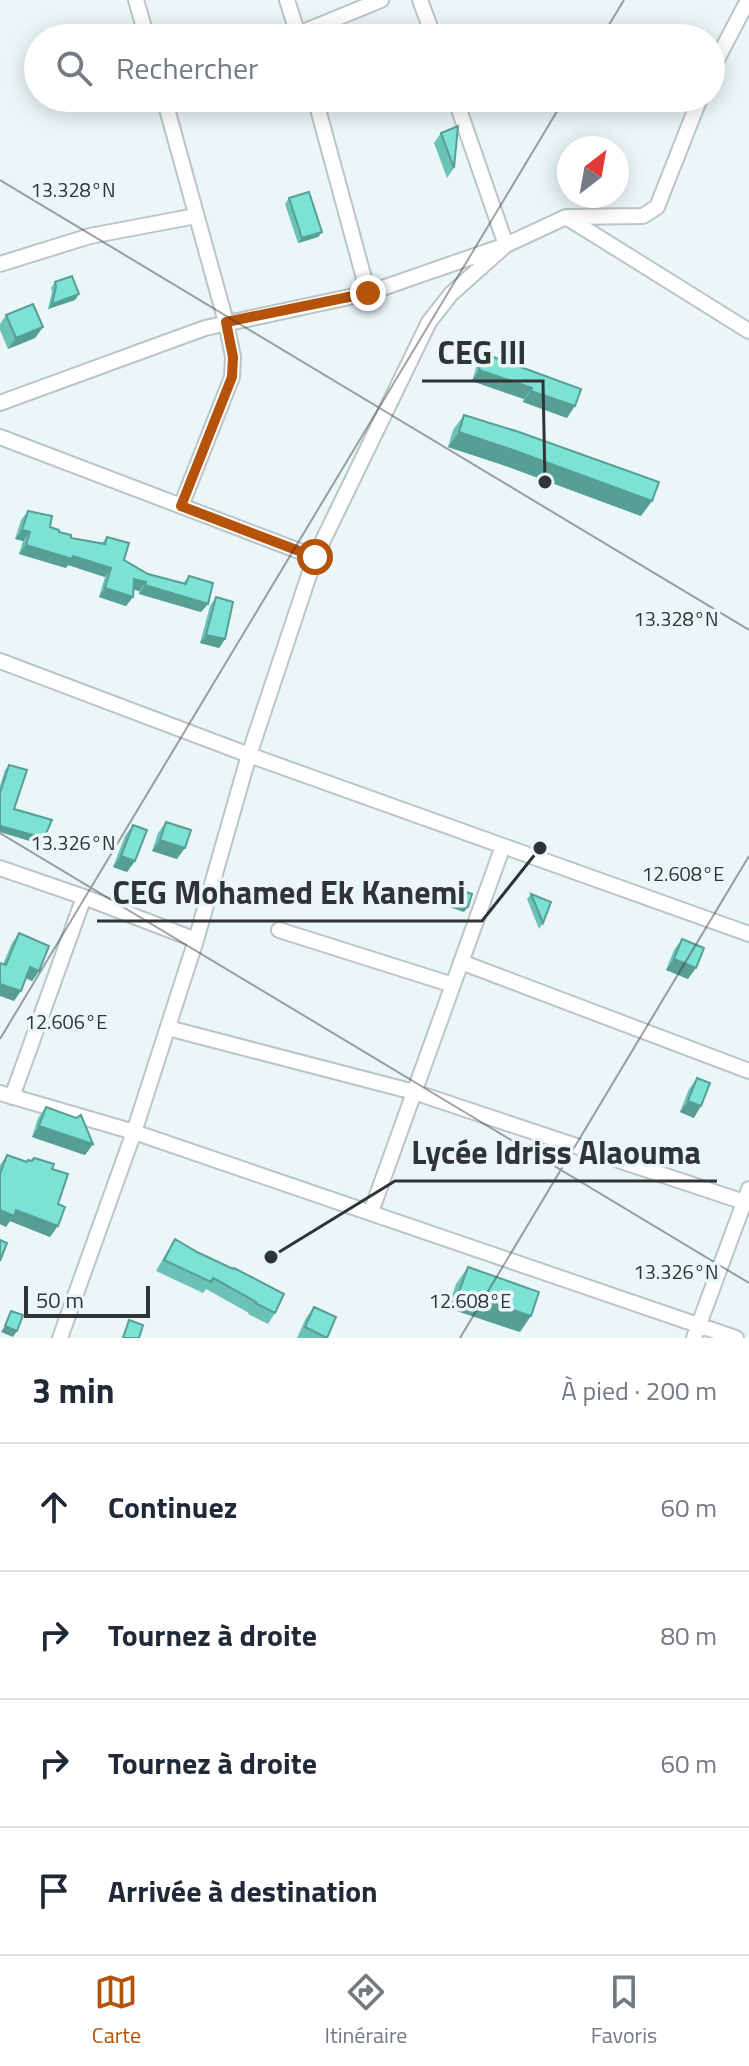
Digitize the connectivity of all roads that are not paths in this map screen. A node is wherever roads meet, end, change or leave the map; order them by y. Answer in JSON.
{"nodes":[{"id":1,"x":136,"y":0,"type":"edge"},
{"id":2,"x":287,"y":0,"type":"edge"},
{"id":3,"x":381,"y":0,"type":"edge"},
{"id":4,"x":420,"y":0,"type":"edge"},
{"id":5,"x":748,"y":0,"type":"edge"},
{"id":6,"x":143,"y":24,"type":"edge"},
{"id":7,"x":294,"y":24,"type":"edge"},
{"id":8,"x":326,"y":24,"type":"edge"},
{"id":9,"x":429,"y":24,"type":"edge"},
{"id":10,"x":725,"y":44,"type":"edge"},
{"id":11,"x":168,"y":112,"type":"edge"},
{"id":12,"x":319,"y":112,"type":"edge"},
{"id":13,"x":460,"y":112,"type":"edge"},
{"id":14,"x":694,"y":112,"type":"edge"},
{"id":15,"x":196,"y":216,"type":"junction"},
{"id":16,"x":566,"y":217,"type":"junction"},
{"id":17,"x":506,"y":245,"type":"junction"},
{"id":18,"x":0,"y":264,"type":"edge"},
{"id":19,"x":368,"y":293,"type":"junction"},
{"id":20,"x":226,"y":322,"type":"junction"},
{"id":21,"x":749,"y":331,"type":"edge"},
{"id":22,"x":0,"y":403,"type":"edge"},
{"id":23,"x":0,"y":437,"type":"edge"},
{"id":24,"x":181,"y":506,"type":"junction"},
{"id":25,"x":315,"y":557,"type":"junction"},
{"id":26,"x":0,"y":661,"type":"edge"},
{"id":27,"x":249,"y":755,"type":"junction"},
{"id":28,"x":503,"y":846,"type":"junction"},
{"id":29,"x":0,"y":868,"type":"edge"},
{"id":30,"x":84,"y":897,"type":"junction"},
{"id":31,"x":279,"y":930,"type":"dead end"},
{"id":32,"x":749,"y":934,"type":"edge"},
{"id":33,"x":196,"y":940,"type":"junction"},
{"id":34,"x":461,"y":962,"type":"junction"},
{"id":35,"x":453,"y":985,"type":"junction"},
{"id":36,"x":168,"y":1028,"type":"junction"},
{"id":37,"x":749,"y":1071,"type":"edge"},
{"id":38,"x":414,"y":1092,"type":"junction"},
{"id":39,"x":6,"y":1095,"type":"edge"},
{"id":40,"x":134,"y":1132,"type":"junction"},
{"id":41,"x":747,"y":1195,"type":"edge"},
{"id":42,"x":371,"y":1212,"type":"junction"},
{"id":43,"x":697,"y":1331,"type":"edge"},
{"id":44,"x":60,"y":1338,"type":"edge"},
{"id":45,"x":736,"y":1338,"type":"edge"}],
"edges":[{"from":1,"to":6,"type":"street"},
{"from":2,"to":7,"type":"street"},
{"from":3,"to":8,"type":"street"},
{"from":4,"to":9,"type":"street"},
{"from":5,"to":10,"type":"street"},
{"from":11,"to":15,"type":"street"},
{"from":12,"to":19,"type":"street"},
{"from":13,"to":17,"type":"street"},
{"from":14,"to":16,"type":"street"},
{"from":15,"to":18,"type":"street"},
{"from":15,"to":20,"type":"street"},
{"from":16,"to":17,"type":"street"},
{"from":16,"to":21,"type":"street"},
{"from":17,"to":19,"type":"street"},
{"from":17,"to":25,"type":"street"},
{"from":19,"to":20,"type":"street"},
{"from":20,"to":22,"type":"street"},
{"from":20,"to":24,"type":"street"},
{"from":23,"to":24,"type":"street"},
{"from":24,"to":25,"type":"street"},
{"from":25,"to":27,"type":"street"},
{"from":26,"to":27,"type":"street"},
{"from":27,"to":28,"type":"street"},
{"from":27,"to":33,"type":"street"},
{"from":28,"to":32,"type":"street"},
{"from":28,"to":34,"type":"street"},
{"from":29,"to":30,"type":"street"},
{"from":30,"to":33,"type":"street"},
{"from":30,"to":39,"type":"street"},
{"from":31,"to":35,"type":"street"},
{"from":33,"to":36,"type":"street"},
{"from":34,"to":35,"type":"street"},
{"from":34,"to":37,"type":"street"},
{"from":35,"to":38,"type":"street"},
{"from":36,"to":38,"type":"street"},
{"from":36,"to":40,"type":"street"},
{"from":38,"to":41,"type":"street"},
{"from":38,"to":42,"type":"street"},
{"from":39,"to":40,"type":"street"},
{"from":40,"to":42,"type":"street"},
{"from":40,"to":44,"type":"street"},
{"from":41,"to":43,"type":"street"},
{"from":42,"to":43,"type":"street"},
{"from":43,"to":45,"type":"street"}]}
